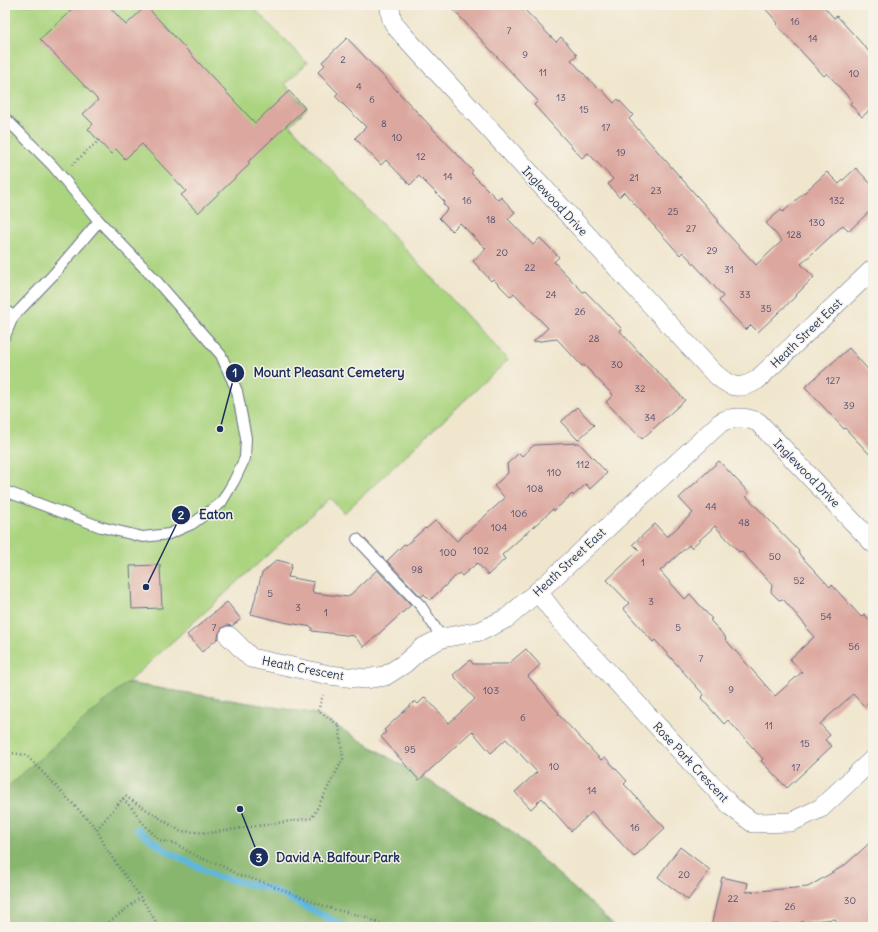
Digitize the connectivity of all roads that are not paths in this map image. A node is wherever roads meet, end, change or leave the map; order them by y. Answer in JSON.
{"nodes":[{"id":1,"x":391,"y":5,"type":"edge"},
{"id":2,"x":5,"y":118,"type":"edge"},
{"id":3,"x":99,"y":221,"type":"junction"},
{"id":4,"x":873,"y":269,"type":"edge"},
{"id":5,"x":5,"y":309,"type":"edge"},
{"id":6,"x":12,"y":317,"type":"junction"},
{"id":7,"x":5,"y":336,"type":"edge"},
{"id":8,"x":734,"y":387,"type":"joint"},
{"id":9,"x":734,"y":418,"type":"joint"},
{"id":10,"x":5,"y":491,"type":"edge"},
{"id":11,"x":357,"y":539,"type":"dead end"},
{"id":12,"x":873,"y":542,"type":"edge"},
{"id":13,"x":538,"y":592,"type":"junction"},
{"id":14,"x":229,"y":636,"type":"dead end"},
{"id":15,"x":442,"y":638,"type":"junction"},
{"id":16,"x":385,"y":676,"type":"joint"},
{"id":17,"x":873,"y":759,"type":"edge"}],
"edges":[{"from":1,"to":8,"type":"street","name":"Inglewood Drive"},
{"from":2,"to":3,"type":"lane"},
{"from":3,"to":6,"type":"lane"},
{"from":3,"to":10,"type":"lane"},
{"from":4,"to":8,"type":"street","name":"Heath Street East"},
{"from":5,"to":6,"type":"lane"},
{"from":6,"to":7,"type":"lane"},
{"from":9,"to":12,"type":"street","name":"Inglewood Drive"},
{"from":9,"to":13,"type":"street","name":"Heath Street East"},
{"from":11,"to":15,"type":"lane"},
{"from":13,"to":15,"type":"street","name":"Heath Street East"},
{"from":13,"to":17,"type":"street","name":"Rose Park Crescent"},
{"from":14,"to":16,"type":"street","name":"Heath Crescent"},
{"from":15,"to":16,"type":"street","name":"Heath Street East"}]}
